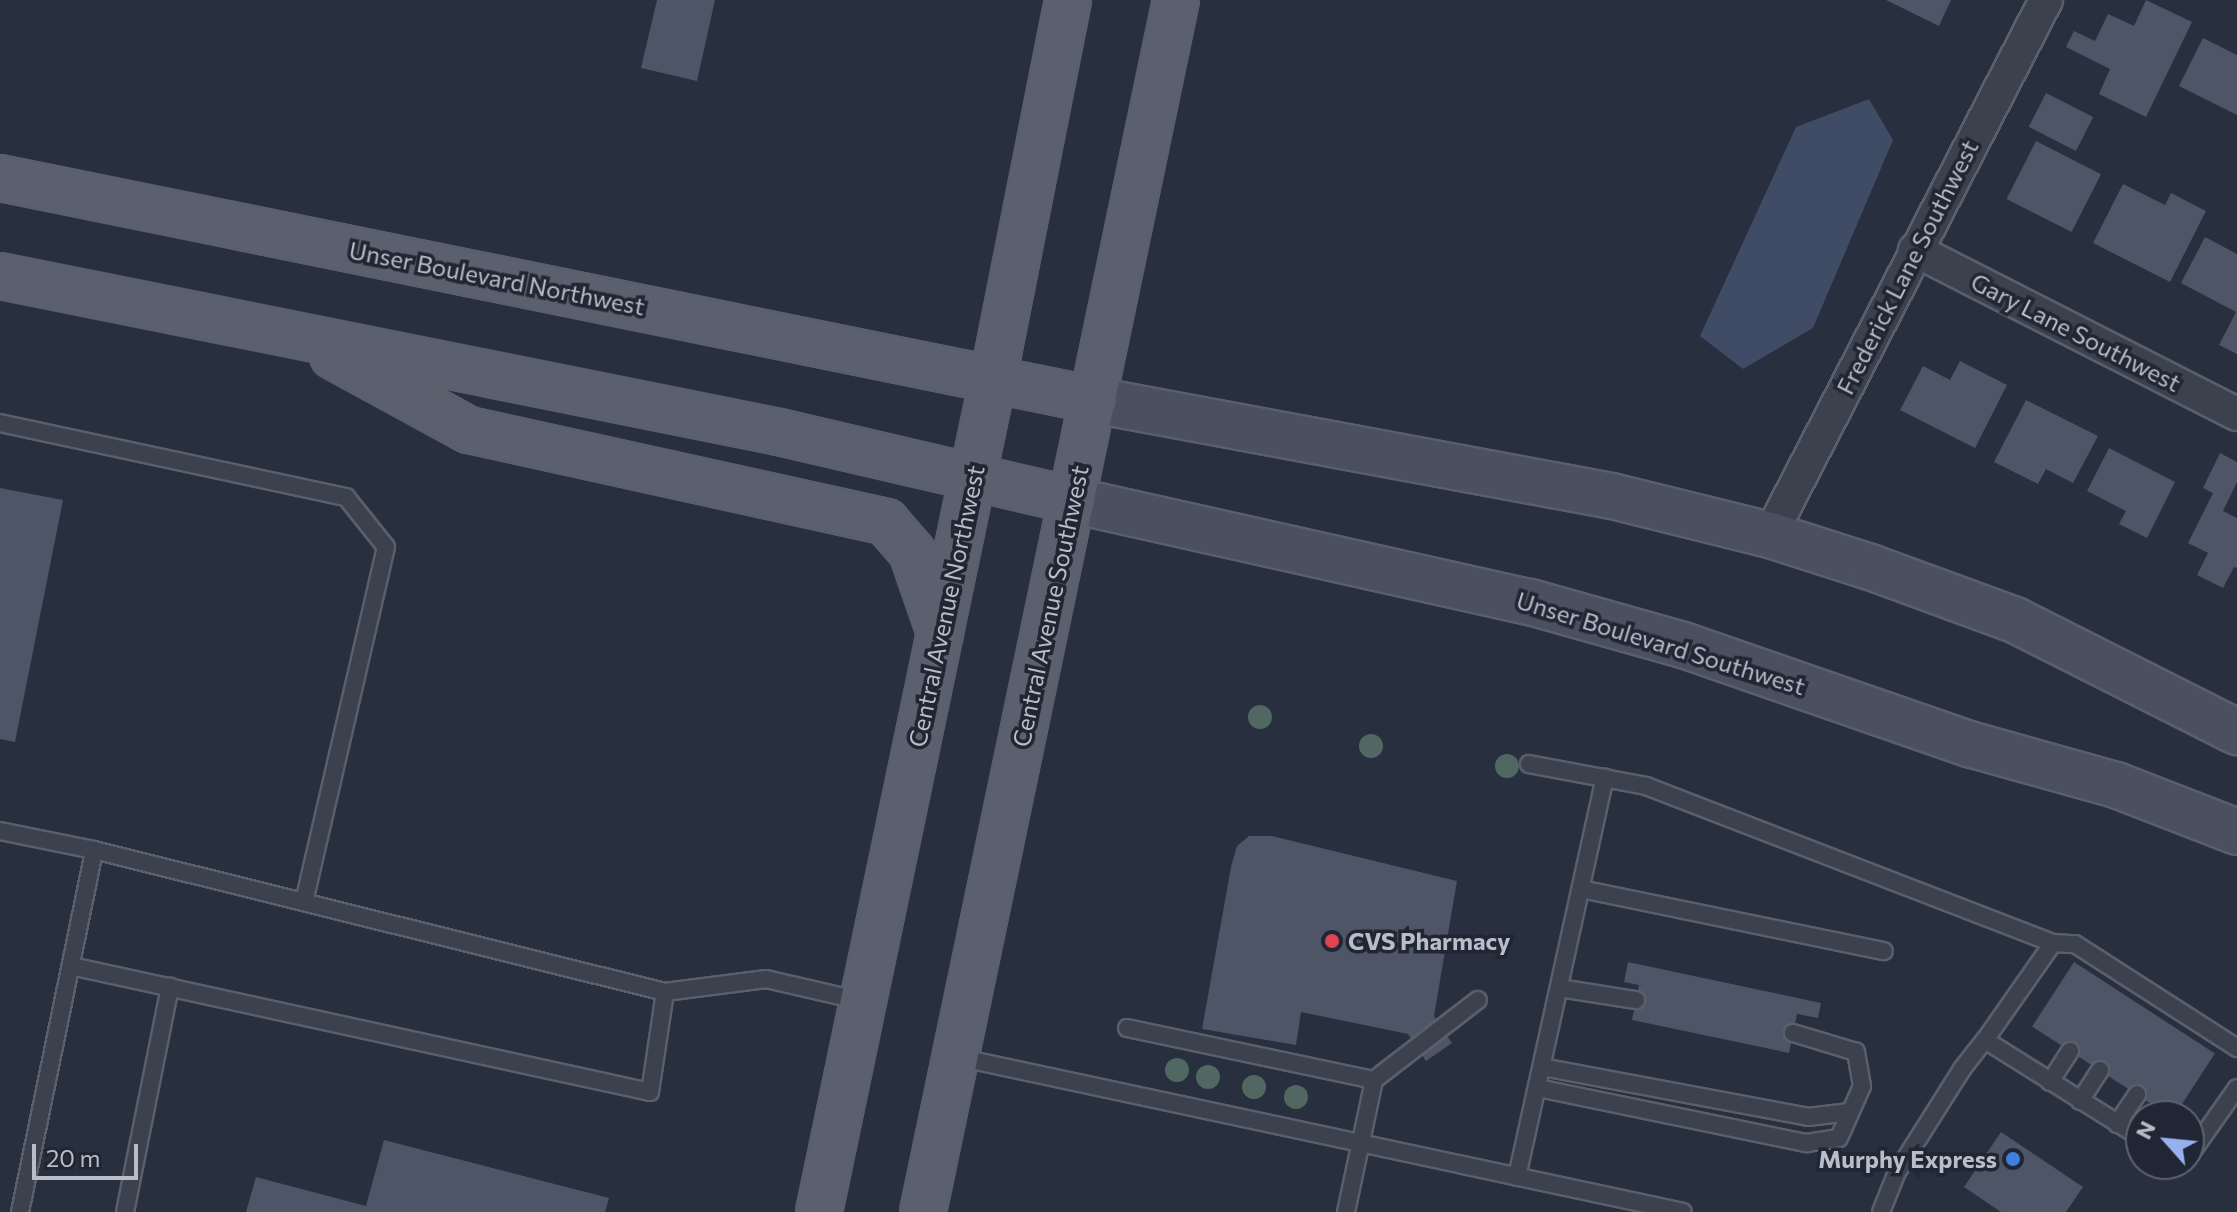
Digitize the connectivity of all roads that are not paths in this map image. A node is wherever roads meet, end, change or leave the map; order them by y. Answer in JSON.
{"nodes":[{"id":1,"x":1068,"y":0,"type":"edge"},
{"id":2,"x":1176,"y":0,"type":"edge"},
{"id":3,"x":2046,"y":0,"type":"edge"},
{"id":4,"x":0,"y":178,"type":"edge"},
{"id":5,"x":1915,"y":250,"type":"junction"},
{"id":6,"x":0,"y":276,"type":"edge"},
{"id":7,"x":294,"y":334,"type":"junction"},
{"id":8,"x":993,"y":379,"type":"junction"},
{"id":9,"x":1094,"y":400,"type":"junction"},
{"id":10,"x":2237,"y":414,"type":"edge"},
{"id":11,"x":0,"y":423,"type":"edge"},
{"id":12,"x":973,"y":477,"type":"junction"},
{"id":13,"x":1072,"y":500,"type":"junction"},
{"id":14,"x":1770,"y":535,"type":"junction"},
{"id":15,"x":941,"y":635,"type":"junction"},
{"id":16,"x":2237,"y":732,"type":"edge"},
{"id":17,"x":1529,"y":764,"type":"dead end"},
{"id":18,"x":1605,"y":778,"type":"junction"},
{"id":19,"x":0,"y":831,"type":"edge"},
{"id":20,"x":2237,"y":832,"type":"edge"},
{"id":21,"x":94,"y":850,"type":"junction"},
{"id":22,"x":1581,"y":889,"type":"junction"},
{"id":23,"x":304,"y":902,"type":"junction"},
{"id":24,"x":2053,"y":943,"type":"junction"},
{"id":25,"x":1884,"y":951,"type":"dead end"},
{"id":26,"x":71,"y":966,"type":"junction"},
{"id":27,"x":2119,"y":970,"type":"junction"},
{"id":28,"x":2110,"y":985,"type":"dead end"},
{"id":29,"x":170,"y":986,"type":"junction"},
{"id":30,"x":1559,"y":988,"type":"junction"},
{"id":31,"x":2152,"y":990,"type":"junction"},
{"id":32,"x":665,"y":992,"type":"junction"},
{"id":33,"x":1478,"y":1000,"type":"dead end"},
{"id":34,"x":1636,"y":1000,"type":"dead end"},
{"id":35,"x":861,"y":1001,"type":"junction"},
{"id":36,"x":2142,"y":1006,"type":"dead end"},
{"id":37,"x":1127,"y":1028,"type":"dead end"},
{"id":38,"x":1793,"y":1033,"type":"dead end"},
{"id":39,"x":1985,"y":1040,"type":"junction"},
{"id":40,"x":2237,"y":1048,"type":"edge"},
{"id":41,"x":2070,"y":1051,"type":"dead end"},
{"id":42,"x":955,"y":1057,"type":"junction"},
{"id":43,"x":1542,"y":1067,"type":"junction"},
{"id":44,"x":2100,"y":1070,"type":"dead end"},
{"id":45,"x":1374,"y":1080,"type":"junction"},
{"id":46,"x":2050,"y":1082,"type":"junction"},
{"id":47,"x":1538,"y":1088,"type":"junction"},
{"id":48,"x":2237,"y":1088,"type":"edge"},
{"id":49,"x":2137,"y":1094,"type":"dead end"},
{"id":50,"x":2080,"y":1101,"type":"junction"},
{"id":51,"x":1850,"y":1112,"type":"junction"},
{"id":52,"x":2117,"y":1124,"type":"junction"},
{"id":53,"x":2125,"y":1129,"type":"edge"},
{"id":54,"x":2205,"y":1133,"type":"edge"},
{"id":55,"x":1360,"y":1143,"type":"junction"},
{"id":56,"x":1517,"y":1177,"type":"junction"},
{"id":57,"x":20,"y":1212,"type":"edge"},
{"id":58,"x":125,"y":1212,"type":"edge"},
{"id":59,"x":819,"y":1212,"type":"edge"},
{"id":60,"x":923,"y":1212,"type":"edge"},
{"id":61,"x":1346,"y":1212,"type":"edge"},
{"id":62,"x":1683,"y":1212,"type":"edge"},
{"id":63,"x":1881,"y":1212,"type":"edge"}],
"edges":[{"from":1,"to":8,"type":"main road","name":"Central Avenue Northwest"},
{"from":2,"to":9,"type":"main road","name":"Central Avenue Southwest"},
{"from":3,"to":5,"type":"street","name":"Frederick Lane Southwest"},
{"from":4,"to":8,"type":"main road","name":"Unser Boulevard Northwest"},
{"from":5,"to":10,"type":"street","name":"Gary Lane Southwest"},
{"from":5,"to":14,"type":"street","name":"Frederick Lane Southwest"},
{"from":6,"to":7,"type":"main road"},
{"from":7,"to":12,"type":"main road"},
{"from":7,"to":15,"type":"main road"},
{"from":8,"to":9,"type":"main road","name":"Unser Boulevard Northwest"},
{"from":8,"to":12,"type":"main road","name":"Central Avenue Northwest"},
{"from":9,"to":13,"type":"main road","name":"Central Avenue Southwest"},
{"from":9,"to":14,"type":"main road"},
{"from":11,"to":23,"type":"lane"},
{"from":12,"to":13,"type":"main road"},
{"from":12,"to":15,"type":"main road","name":"Central Avenue Northwest"},
{"from":13,"to":20,"type":"main road","name":"Unser Boulevard Southwest"},
{"from":13,"to":42,"type":"main road","name":"Central Avenue Southwest"},
{"from":14,"to":16,"type":"main road"},
{"from":15,"to":35,"type":"main road","name":"Central Avenue Northwest"},
{"from":17,"to":18,"type":"lane"},
{"from":18,"to":22,"type":"lane"},
{"from":18,"to":24,"type":"lane"},
{"from":19,"to":21,"type":"lane"},
{"from":21,"to":23,"type":"lane"},
{"from":21,"to":26,"type":"lane"},
{"from":22,"to":25,"type":"lane"},
{"from":22,"to":30,"type":"lane"},
{"from":23,"to":32,"type":"lane"},
{"from":24,"to":27,"type":"lane"},
{"from":24,"to":39,"type":"lane"},
{"from":26,"to":29,"type":"lane"},
{"from":26,"to":57,"type":"lane"},
{"from":27,"to":28,"type":"lane"},
{"from":27,"to":31,"type":"lane"},
{"from":29,"to":32,"type":"lane"},
{"from":29,"to":58,"type":"lane"},
{"from":30,"to":34,"type":"lane"},
{"from":30,"to":43,"type":"lane"},
{"from":31,"to":36,"type":"lane"},
{"from":31,"to":40,"type":"lane"},
{"from":32,"to":35,"type":"lane"},
{"from":33,"to":45,"type":"lane"},
{"from":35,"to":59,"type":"main road","name":"Central Avenue Northwest"},
{"from":37,"to":45,"type":"lane"},
{"from":38,"to":51,"type":"lane"},
{"from":39,"to":46,"type":"lane"},
{"from":39,"to":63,"type":"lane"},
{"from":41,"to":46,"type":"lane"},
{"from":42,"to":55,"type":"lane"},
{"from":42,"to":60,"type":"main road","name":"Central Avenue Southwest"},
{"from":43,"to":47,"type":"lane"},
{"from":43,"to":51,"type":"lane"},
{"from":44,"to":50,"type":"lane"},
{"from":45,"to":55,"type":"lane"},
{"from":46,"to":50,"type":"lane"},
{"from":47,"to":51,"type":"lane"},
{"from":47,"to":56,"type":"lane"},
{"from":48,"to":54,"type":"lane"},
{"from":49,"to":52,"type":"lane"},
{"from":50,"to":52,"type":"lane"},
{"from":52,"to":53,"type":"lane"},
{"from":55,"to":56,"type":"lane"},
{"from":55,"to":61,"type":"lane"},
{"from":56,"to":62,"type":"lane"}]}
